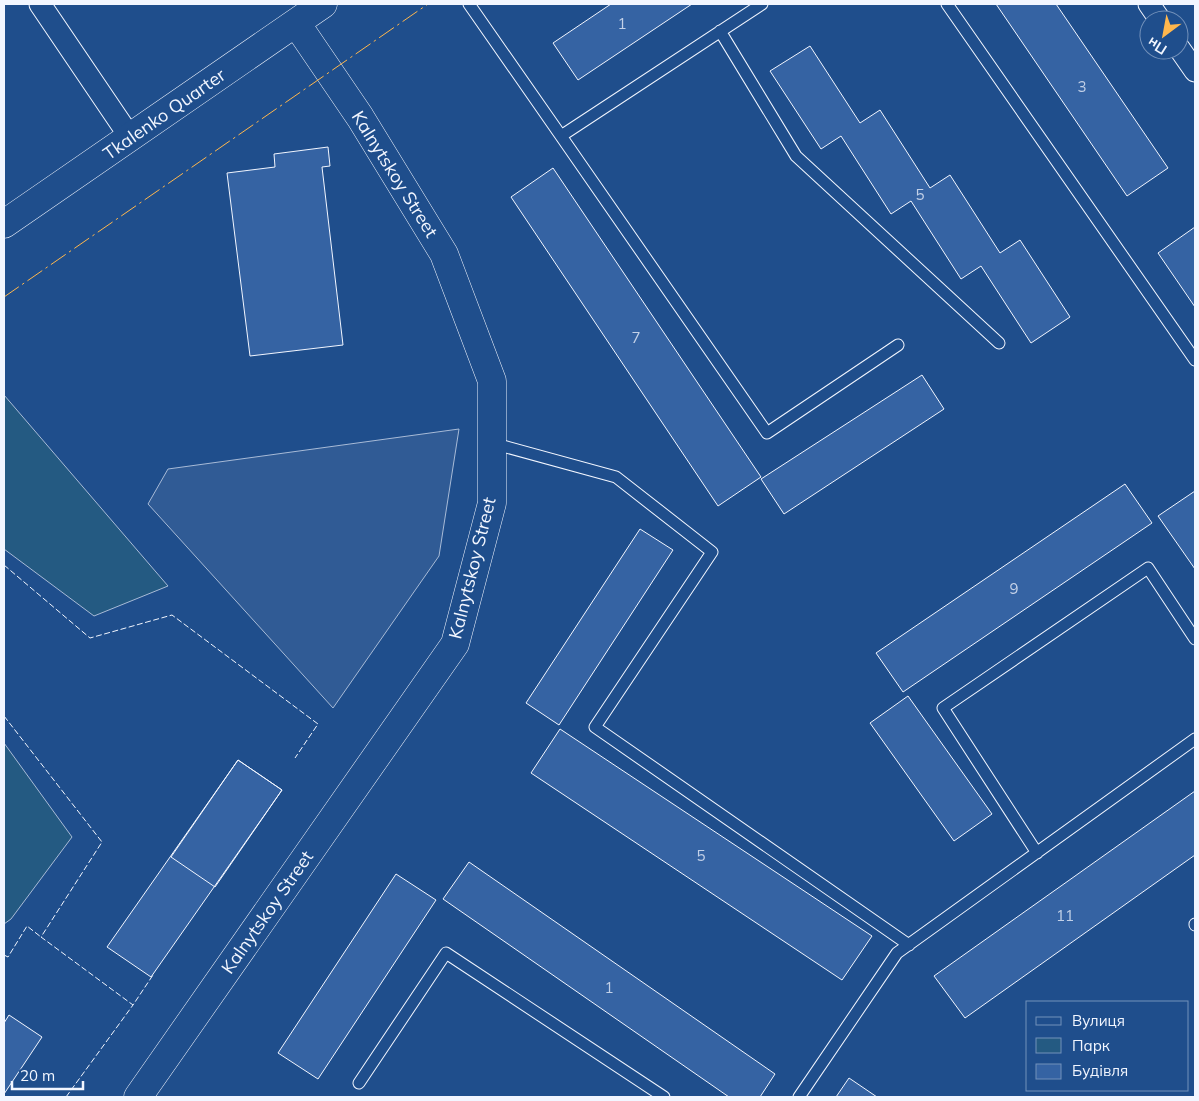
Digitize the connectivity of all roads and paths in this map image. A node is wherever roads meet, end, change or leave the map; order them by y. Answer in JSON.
{"nodes":[{"id":1,"x":40,"y":4,"type":"edge"},
{"id":2,"x":323,"y":4,"type":"edge"},
{"id":3,"x":469,"y":4,"type":"edge"},
{"id":4,"x":762,"y":4,"type":"edge"},
{"id":5,"x":947,"y":4,"type":"edge"},
{"id":6,"x":296,"y":22,"type":"junction"},
{"id":7,"x":720,"y":31,"type":"junction"},
{"id":8,"x":1187,"y":60,"type":"edge"},
{"id":9,"x":1195,"y":71,"type":"edge"},
{"id":10,"x":561,"y":136,"type":"junction"},
{"id":11,"x":130,"y":137,"type":"junction"},
{"id":12,"x":4,"y":224,"type":"edge"},
{"id":13,"x":1000,"y":343,"type":"dead end"},
{"id":14,"x":898,"y":345,"type":"dead end"},
{"id":15,"x":1195,"y":360,"type":"edge"},
{"id":16,"x":492,"y":443,"type":"junction"},
{"id":17,"x":1195,"y":639,"type":"edge"},
{"id":18,"x":1195,"y":739,"type":"edge"},
{"id":19,"x":1037,"y":853,"type":"junction"},
{"id":20,"x":910,"y":945,"type":"junction"},
{"id":21,"x":359,"y":1084,"type":"dead end"},
{"id":22,"x":138,"y":1097,"type":"edge"},
{"id":23,"x":664,"y":1097,"type":"edge"},
{"id":24,"x":799,"y":1097,"type":"edge"}],
"edges":[{"from":1,"to":11,"type":"street"},
{"from":2,"to":6,"type":"street","name":"Tkalenko Quarter"},
{"from":3,"to":10,"type":"lane"},
{"from":4,"to":7,"type":"lane"},
{"from":5,"to":15,"type":"lane"},
{"from":6,"to":11,"type":"street","name":"Tkalenko Quarter"},
{"from":6,"to":16,"type":"street","name":"Kalnytskoy Street"},
{"from":7,"to":10,"type":"lane"},
{"from":7,"to":13,"type":"lane"},
{"from":8,"to":9,"type":"street"},
{"from":10,"to":14,"type":"lane"},
{"from":11,"to":12,"type":"street","name":"Tkalenko Quarter"},
{"from":16,"to":20,"type":"lane"},
{"from":16,"to":22,"type":"street","name":"Kalnytskoy Street"},
{"from":17,"to":19,"type":"lane"},
{"from":18,"to":19,"type":"lane"},
{"from":19,"to":20,"type":"lane"},
{"from":20,"to":24,"type":"lane"},
{"from":21,"to":23,"type":"lane"}]}
